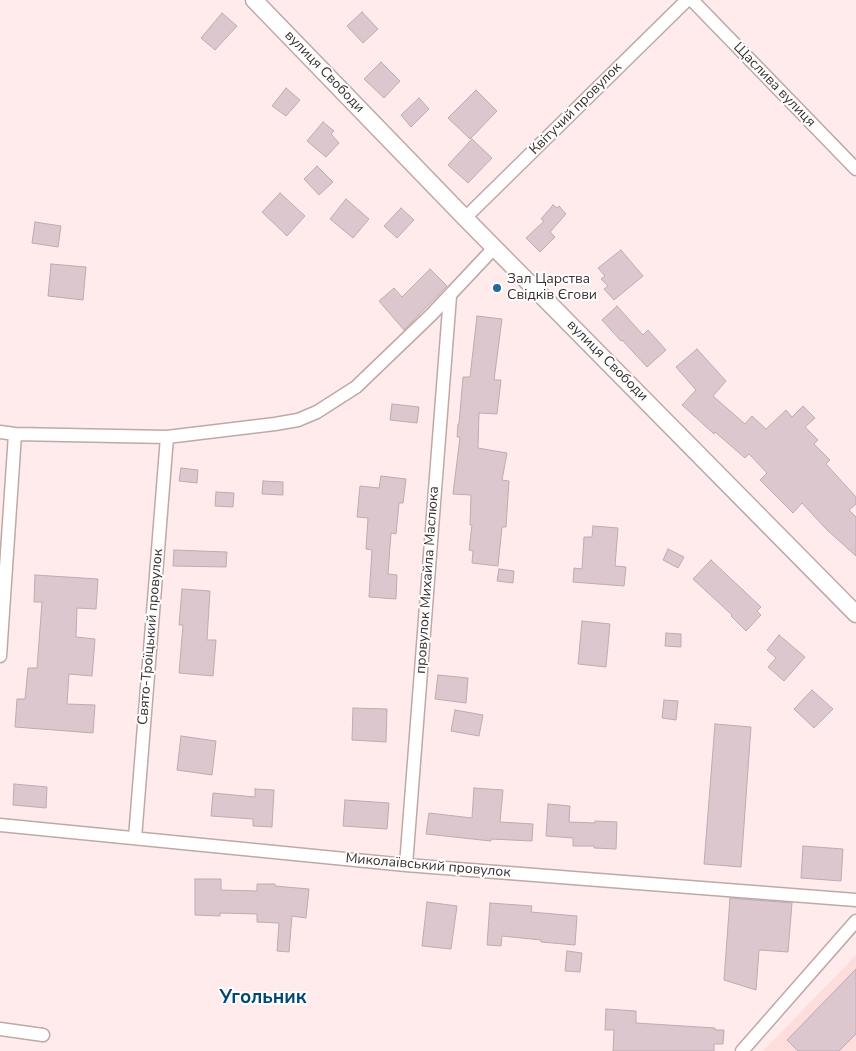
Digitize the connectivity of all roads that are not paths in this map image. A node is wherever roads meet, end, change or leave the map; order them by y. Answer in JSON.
{"nodes":[{"id":1,"x":254,"y":0,"type":"edge"},
{"id":2,"x":686,"y":0,"type":"edge"},
{"id":3,"x":692,"y":0,"type":"edge"},
{"id":4,"x":856,"y":170,"type":"edge"},
{"id":5,"x":465,"y":218,"type":"junction"},
{"id":6,"x":494,"y":248,"type":"junction"},
{"id":7,"x":450,"y":296,"type":"junction"},
{"id":8,"x":0,"y":432,"type":"edge"},
{"id":9,"x":15,"y":434,"type":"junction"},
{"id":10,"x":167,"y":437,"type":"junction"},
{"id":11,"x":856,"y":614,"type":"edge"},
{"id":12,"x":0,"y":656,"type":"edge"},
{"id":13,"x":0,"y":825,"type":"edge"},
{"id":14,"x":135,"y":838,"type":"junction"},
{"id":15,"x":406,"y":864,"type":"junction"},
{"id":16,"x":856,"y":900,"type":"edge"},
{"id":17,"x":856,"y":921,"type":"edge"},
{"id":18,"x":0,"y":1029,"type":"edge"},
{"id":19,"x":43,"y":1035,"type":"dead end"},
{"id":20,"x":742,"y":1051,"type":"edge"}],
"edges":[{"from":1,"to":5,"type":"street","name":"вулиця Свободи"},
{"from":2,"to":5,"type":"street","name":"Квітучий провулок"},
{"from":3,"to":4,"type":"street","name":"Щаслива вулиця"},
{"from":5,"to":6,"type":"street","name":"вулиця Свободи"},
{"from":6,"to":7,"type":"street"},
{"from":6,"to":11,"type":"street","name":"вулиця Свободи"},
{"from":7,"to":10,"type":"street"},
{"from":7,"to":15,"type":"street","name":"провулок Михайла Маслюка"},
{"from":8,"to":9,"type":"street"},
{"from":9,"to":10,"type":"street"},
{"from":9,"to":12,"type":"street"},
{"from":10,"to":14,"type":"street","name":"Свято-Троїцький провулок"},
{"from":13,"to":14,"type":"street","name":"Миколаївський провулок"},
{"from":14,"to":15,"type":"street","name":"Миколаївський провулок"},
{"from":15,"to":16,"type":"street","name":"Миколаївський провулок"},
{"from":17,"to":20,"type":"street"},
{"from":18,"to":19,"type":"street"}]}
